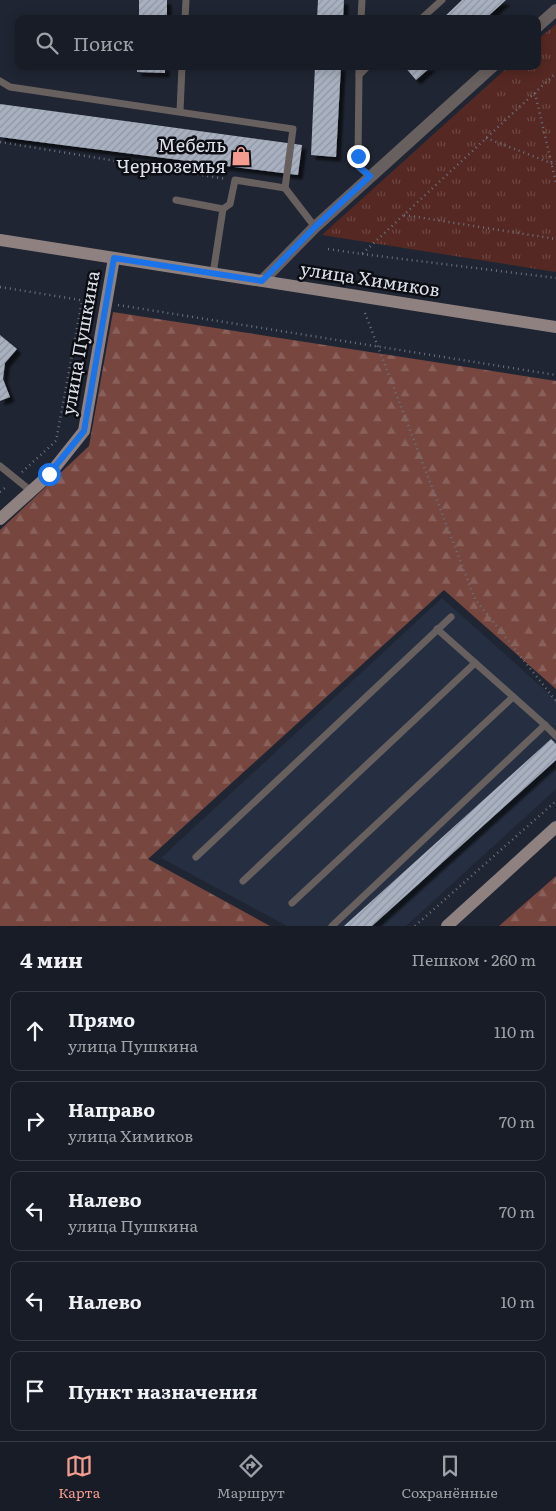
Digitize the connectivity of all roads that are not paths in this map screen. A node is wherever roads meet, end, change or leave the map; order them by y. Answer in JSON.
{"nodes":[{"id":1,"x":186,"y":0,"type":"edge"},
{"id":2,"x":362,"y":0,"type":"edge"},
{"id":3,"x":442,"y":0,"type":"edge"},
{"id":4,"x":556,"y":10,"type":"edge"},
{"id":5,"x":185,"y":15,"type":"edge"},
{"id":6,"x":361,"y":15,"type":"edge"},
{"id":7,"x":425,"y":15,"type":"edge"},
{"id":8,"x":541,"y":23,"type":"edge"},
{"id":9,"x":182,"y":70,"type":"edge"},
{"id":10,"x":359,"y":70,"type":"edge"},
{"id":11,"x":364,"y":70,"type":"edge"},
{"id":12,"x":489,"y":70,"type":"edge"},
{"id":13,"x":358,"y":75,"type":"junction"},
{"id":14,"x":0,"y":81,"type":"edge"},
{"id":15,"x":180,"y":111,"type":"junction"},
{"id":16,"x":370,"y":176,"type":"junction"},
{"id":17,"x":285,"y":188,"type":"junction"},
{"id":18,"x":176,"y":200,"type":"dead end"},
{"id":19,"x":223,"y":209,"type":"junction"},
{"id":20,"x":315,"y":227,"type":"junction"},
{"id":21,"x":0,"y":240,"type":"edge"},
{"id":22,"x":114,"y":258,"type":"junction"},
{"id":23,"x":213,"y":274,"type":"junction"},
{"id":24,"x":262,"y":281,"type":"junction"},
{"id":25,"x":556,"y":327,"type":"edge"},
{"id":26,"x":0,"y":466,"type":"edge"},
{"id":27,"x":31,"y":491,"type":"junction"},
{"id":28,"x":0,"y":519,"type":"edge"},
{"id":29,"x":451,"y":617,"type":"dead end"},
{"id":30,"x":438,"y":629,"type":"junction"},
{"id":31,"x":475,"y":663,"type":"junction"},
{"id":32,"x":513,"y":697,"type":"junction"},
{"id":33,"x":546,"y":725,"type":"junction"},
{"id":34,"x":556,"y":736,"type":"edge"},
{"id":35,"x":556,"y":828,"type":"edge"},
{"id":36,"x":196,"y":857,"type":"dead end"},
{"id":37,"x":243,"y":881,"type":"dead end"},
{"id":38,"x":292,"y":902,"type":"dead end"},
{"id":39,"x":332,"y":926,"type":"edge"},
{"id":40,"x":447,"y":926,"type":"edge"}],
"edges":[{"from":1,"to":5,"type":"lane"},
{"from":2,"to":6,"type":"lane"},
{"from":3,"to":7,"type":"lane"},
{"from":4,"to":8,"type":"street"},
{"from":9,"to":15,"type":"lane"},
{"from":10,"to":13,"type":"lane"},
{"from":11,"to":13,"type":"lane"},
{"from":12,"to":16,"type":"street"},
{"from":13,"to":16,"type":"lane"},
{"from":14,"to":15,"type":"lane"},
{"from":15,"to":17,"type":"lane"},
{"from":16,"to":20,"type":"street"},
{"from":17,"to":19,"type":"lane"},
{"from":17,"to":20,"type":"lane"},
{"from":18,"to":19,"type":"lane"},
{"from":19,"to":23,"type":"lane"},
{"from":20,"to":24,"type":"street"},
{"from":21,"to":22,"type":"street","name":"улица Химиков"},
{"from":22,"to":23,"type":"street","name":"улица Химиков"},
{"from":22,"to":27,"type":"street","name":"улица Пушкина"},
{"from":23,"to":24,"type":"street","name":"улица Химиков"},
{"from":24,"to":25,"type":"street","name":"улица Химиков"},
{"from":26,"to":27,"type":"lane"},
{"from":27,"to":28,"type":"street","name":"улица Пушкина"},
{"from":29,"to":30,"type":"lane"},
{"from":30,"to":31,"type":"lane"},
{"from":30,"to":36,"type":"lane"},
{"from":31,"to":32,"type":"lane"},
{"from":31,"to":37,"type":"lane"},
{"from":32,"to":33,"type":"lane"},
{"from":32,"to":38,"type":"lane"},
{"from":33,"to":34,"type":"lane"},
{"from":33,"to":39,"type":"lane"},
{"from":35,"to":40,"type":"street"}]}
